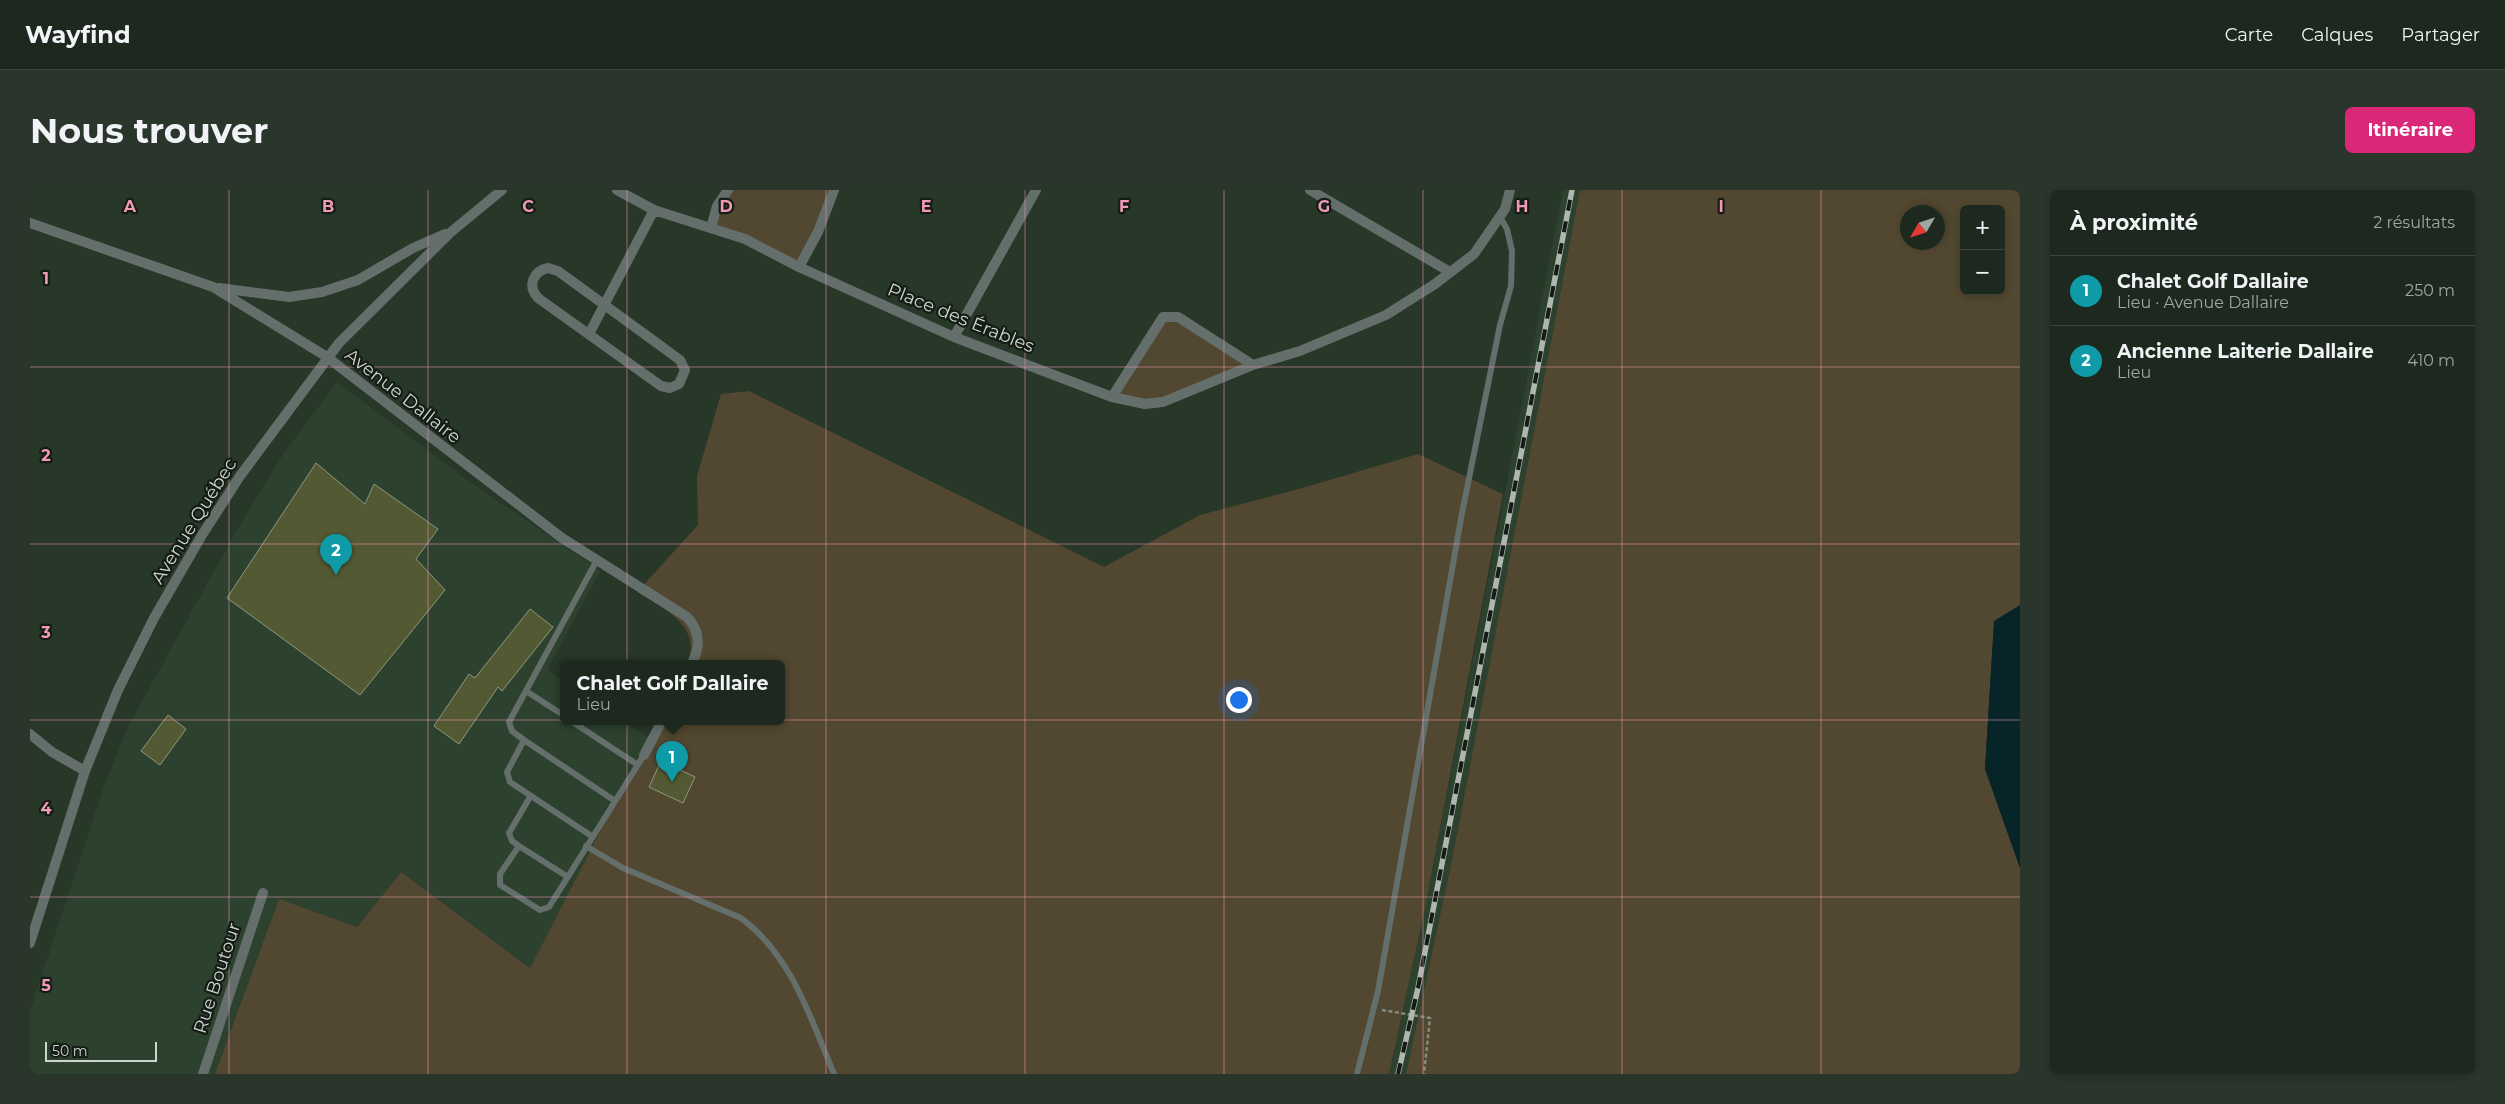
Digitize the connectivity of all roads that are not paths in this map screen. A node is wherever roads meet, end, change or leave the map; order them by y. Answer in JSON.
{"nodes":[{"id":1,"x":502,"y":190,"type":"edge"},
{"id":2,"x":617,"y":190,"type":"edge"},
{"id":3,"x":728,"y":190,"type":"edge"},
{"id":4,"x":834,"y":190,"type":"edge"},
{"id":5,"x":1036,"y":190,"type":"edge"},
{"id":6,"x":1310,"y":190,"type":"edge"},
{"id":7,"x":1510,"y":190,"type":"edge"},
{"id":8,"x":654,"y":210,"type":"junction"},
{"id":9,"x":1500,"y":217,"type":"junction"},
{"id":10,"x":30,"y":223,"type":"edge"},
{"id":11,"x":711,"y":228,"type":"junction"},
{"id":12,"x":451,"y":232,"type":"junction"},
{"id":13,"x":799,"y":267,"type":"junction"},
{"id":14,"x":1450,"y":272,"type":"junction"},
{"id":15,"x":213,"y":287,"type":"junction"},
{"id":16,"x":605,"y":304,"type":"junction"},
{"id":17,"x":589,"y":334,"type":"junction"},
{"id":18,"x":954,"y":336,"type":"junction"},
{"id":19,"x":327,"y":357,"type":"junction"},
{"id":20,"x":1253,"y":365,"type":"junction"},
{"id":21,"x":1112,"y":396,"type":"junction"},
{"id":22,"x":597,"y":560,"type":"junction"},
{"id":23,"x":693,"y":660,"type":"edge"},
{"id":24,"x":526,"y":691,"type":"junction"},
{"id":25,"x":560,"y":713,"type":"edge"},
{"id":26,"x":577,"y":725,"type":"edge"},
{"id":27,"x":660,"y":725,"type":"edge"},
{"id":28,"x":30,"y":734,"type":"edge"},
{"id":29,"x":524,"y":740,"type":"junction"},
{"id":30,"x":644,"y":756,"type":"joint"},
{"id":31,"x":638,"y":765,"type":"junction"},
{"id":32,"x":85,"y":771,"type":"junction"},
{"id":33,"x":530,"y":797,"type":"junction"},
{"id":34,"x":616,"y":801,"type":"junction"},
{"id":35,"x":593,"y":836,"type":"junction"},
{"id":36,"x":518,"y":846,"type":"junction"},
{"id":37,"x":586,"y":846,"type":"junction"},
{"id":38,"x":568,"y":876,"type":"junction"},
{"id":39,"x":263,"y":893,"type":"dead end"},
{"id":40,"x":30,"y":943,"type":"edge"},
{"id":41,"x":203,"y":1074,"type":"edge"},
{"id":42,"x":834,"y":1074,"type":"edge"},
{"id":43,"x":1357,"y":1074,"type":"edge"}],
"edges":[{"from":1,"to":12,"type":"street","name":"Avenue Québec"},
{"from":2,"to":8,"type":"street","name":"Place des Érables"},
{"from":3,"to":11,"type":"street"},
{"from":4,"to":13,"type":"street"},
{"from":5,"to":18,"type":"street"},
{"from":6,"to":14,"type":"street"},
{"from":7,"to":9,"type":"street","name":"Place des Érables"},
{"from":8,"to":11,"type":"street","name":"Place des Érables"},
{"from":8,"to":16,"type":"street"},
{"from":9,"to":14,"type":"street","name":"Place des Érables"},
{"from":9,"to":43,"type":"lane"},
{"from":10,"to":15,"type":"street","name":"Avenue Dallaire"},
{"from":11,"to":13,"type":"street","name":"Place des Érables"},
{"from":12,"to":15,"type":"street"},
{"from":12,"to":19,"type":"street","name":"Avenue Québec"},
{"from":13,"to":18,"type":"street","name":"Place des Érables"},
{"from":14,"to":20,"type":"street","name":"Place des Érables"},
{"from":15,"to":19,"type":"street","name":"Avenue Dallaire"},
{"from":16,"to":17,"type":"street"},
{"from":16,"to":17,"type":"street"},
{"from":16,"to":17,"type":"street"},
{"from":18,"to":21,"type":"street","name":"Place des Érables"},
{"from":19,"to":22,"type":"street","name":"Avenue Dallaire"},
{"from":19,"to":32,"type":"street","name":"Avenue Québec"},
{"from":20,"to":21,"type":"street","name":"Place des Érables"},
{"from":20,"to":21,"type":"street"},
{"from":22,"to":23,"type":"street","name":"Avenue Dallaire"},
{"from":22,"to":24,"type":"lane"},
{"from":24,"to":25,"type":"lane"},
{"from":24,"to":29,"type":"lane"},
{"from":26,"to":31,"type":"lane"},
{"from":27,"to":30,"type":"street"},
{"from":28,"to":32,"type":"street"},
{"from":29,"to":33,"type":"lane"},
{"from":29,"to":34,"type":"lane"},
{"from":30,"to":31,"type":"lane"},
{"from":31,"to":34,"type":"lane"},
{"from":32,"to":40,"type":"street","name":"Avenue Québec"},
{"from":33,"to":35,"type":"lane"},
{"from":33,"to":36,"type":"lane"},
{"from":34,"to":35,"type":"lane"},
{"from":35,"to":37,"type":"lane"},
{"from":36,"to":38,"type":"lane"},
{"from":36,"to":38,"type":"lane"},
{"from":37,"to":38,"type":"lane"},
{"from":37,"to":42,"type":"lane"},
{"from":39,"to":41,"type":"street","name":"Rue Boutour"}]}
